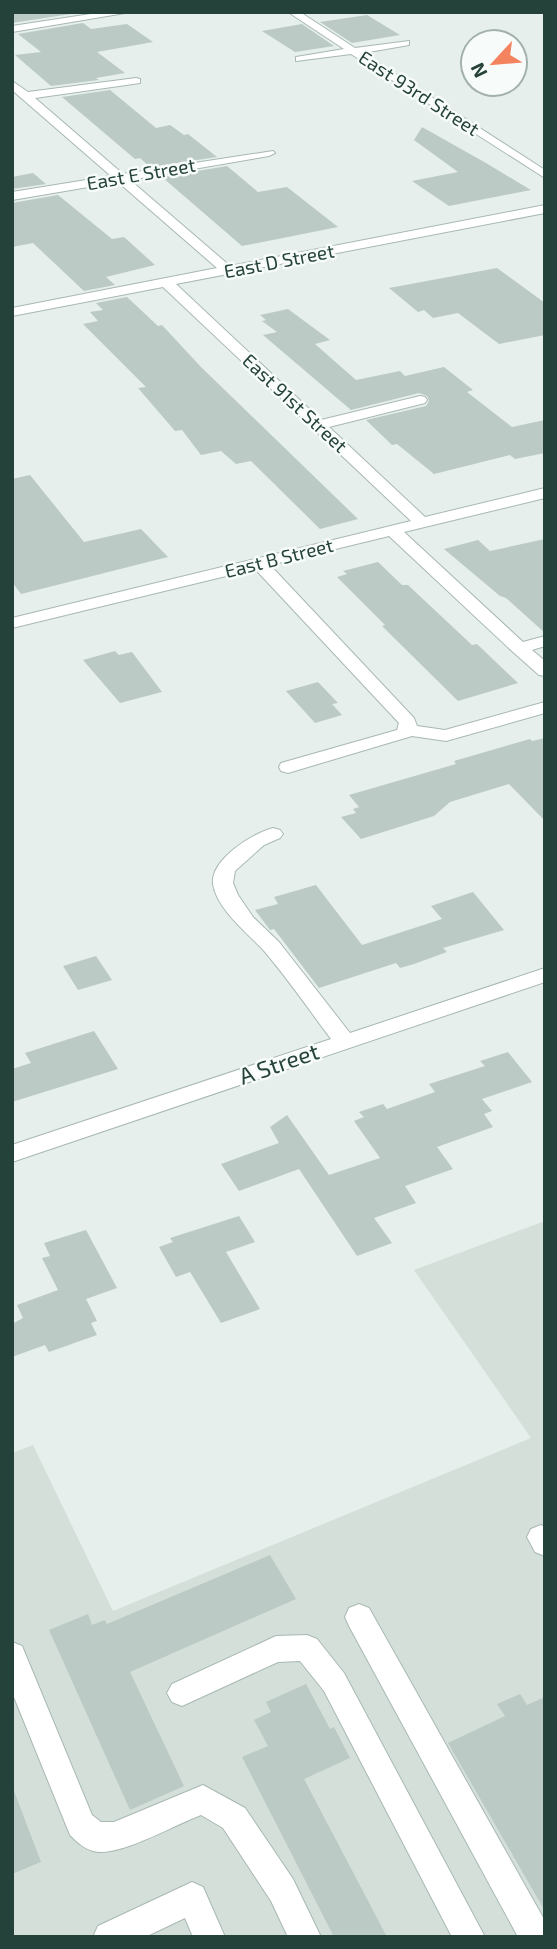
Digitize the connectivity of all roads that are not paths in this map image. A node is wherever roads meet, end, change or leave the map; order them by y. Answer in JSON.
{"nodes":[{"id":1,"x":126,"y":12,"type":"edge"},
{"id":2,"x":293,"y":12,"type":"edge"},
{"id":3,"x":12,"y":29,"type":"edge"},
{"id":4,"x":405,"y":43,"type":"dead end"},
{"id":5,"x":355,"y":51,"type":"junction"},
{"id":6,"x":300,"y":60,"type":"dead end"},
{"id":7,"x":136,"y":81,"type":"dead end"},
{"id":8,"x":12,"y":85,"type":"edge"},
{"id":9,"x":25,"y":96,"type":"junction"},
{"id":10,"x":269,"y":153,"type":"dead end"},
{"id":11,"x":545,"y":175,"type":"edge"},
{"id":12,"x":118,"y":178,"type":"junction"},
{"id":13,"x":12,"y":196,"type":"edge"},
{"id":14,"x":545,"y":209,"type":"edge"},
{"id":15,"x":228,"y":271,"type":"junction"},
{"id":16,"x":167,"y":283,"type":"junction"},
{"id":17,"x":12,"y":312,"type":"edge"},
{"id":18,"x":420,"y":400,"type":"dead end"},
{"id":19,"x":319,"y":425,"type":"junction"},
{"id":20,"x":545,"y":493,"type":"edge"},
{"id":21,"x":422,"y":523,"type":"junction"},
{"id":22,"x":392,"y":530,"type":"junction"},
{"id":23,"x":259,"y":563,"type":"junction"},
{"id":24,"x":12,"y":623,"type":"edge"},
{"id":25,"x":545,"y":641,"type":"edge"},
{"id":26,"x":519,"y":648,"type":"junction"},
{"id":27,"x":545,"y":671,"type":"edge"},
{"id":28,"x":545,"y":707,"type":"edge"},
{"id":29,"x":408,"y":730,"type":"junction"},
{"id":30,"x":288,"y":767,"type":"dead end"},
{"id":31,"x":273,"y":834,"type":"dead end"},
{"id":32,"x":545,"y":975,"type":"edge"},
{"id":33,"x":345,"y":1042,"type":"junction"},
{"id":34,"x":12,"y":1154,"type":"edge"},
{"id":35,"x":359,"y":1617,"type":"dead end"},
{"id":36,"x":12,"y":1655,"type":"edge"},
{"id":37,"x":182,"y":1693,"type":"dead end"},
{"id":38,"x":537,"y":1927,"type":"edge"},
{"id":39,"x":110,"y":1937,"type":"edge"},
{"id":40,"x":209,"y":1937,"type":"edge"},
{"id":41,"x":304,"y":1937,"type":"edge"},
{"id":42,"x":469,"y":1937,"type":"edge"}],
"edges":[{"from":1,"to":3,"type":"street"},
{"from":2,"to":5,"type":"street","name":"East 93rd Street"},
{"from":4,"to":5,"type":"street"},
{"from":5,"to":6,"type":"street"},
{"from":5,"to":11,"type":"street","name":"East 93rd Street"},
{"from":7,"to":9,"type":"street"},
{"from":8,"to":9,"type":"street"},
{"from":9,"to":12,"type":"street"},
{"from":10,"to":12,"type":"street","name":"East E Street"},
{"from":12,"to":13,"type":"street","name":"East E Street"},
{"from":12,"to":15,"type":"street"},
{"from":14,"to":15,"type":"street","name":"East D Street"},
{"from":15,"to":16,"type":"street","name":"East D Street"},
{"from":16,"to":17,"type":"street","name":"East D Street"},
{"from":16,"to":19,"type":"street","name":"East 91st Street"},
{"from":18,"to":19,"type":"street"},
{"from":19,"to":21,"type":"street","name":"East 91st Street"},
{"from":20,"to":21,"type":"street","name":"East B Street"},
{"from":21,"to":22,"type":"street","name":"East B Street"},
{"from":22,"to":23,"type":"street","name":"East B Street"},
{"from":22,"to":26,"type":"street"},
{"from":23,"to":24,"type":"street","name":"East B Street"},
{"from":23,"to":29,"type":"street"},
{"from":25,"to":26,"type":"street"},
{"from":26,"to":27,"type":"street"},
{"from":28,"to":29,"type":"street"},
{"from":29,"to":30,"type":"street"},
{"from":31,"to":33,"type":"street"},
{"from":32,"to":33,"type":"street","name":"A Street"},
{"from":33,"to":34,"type":"street","name":"A Street"},
{"from":35,"to":38,"type":"street"},
{"from":36,"to":41,"type":"street"},
{"from":37,"to":42,"type":"street"},
{"from":39,"to":40,"type":"street"}]}
